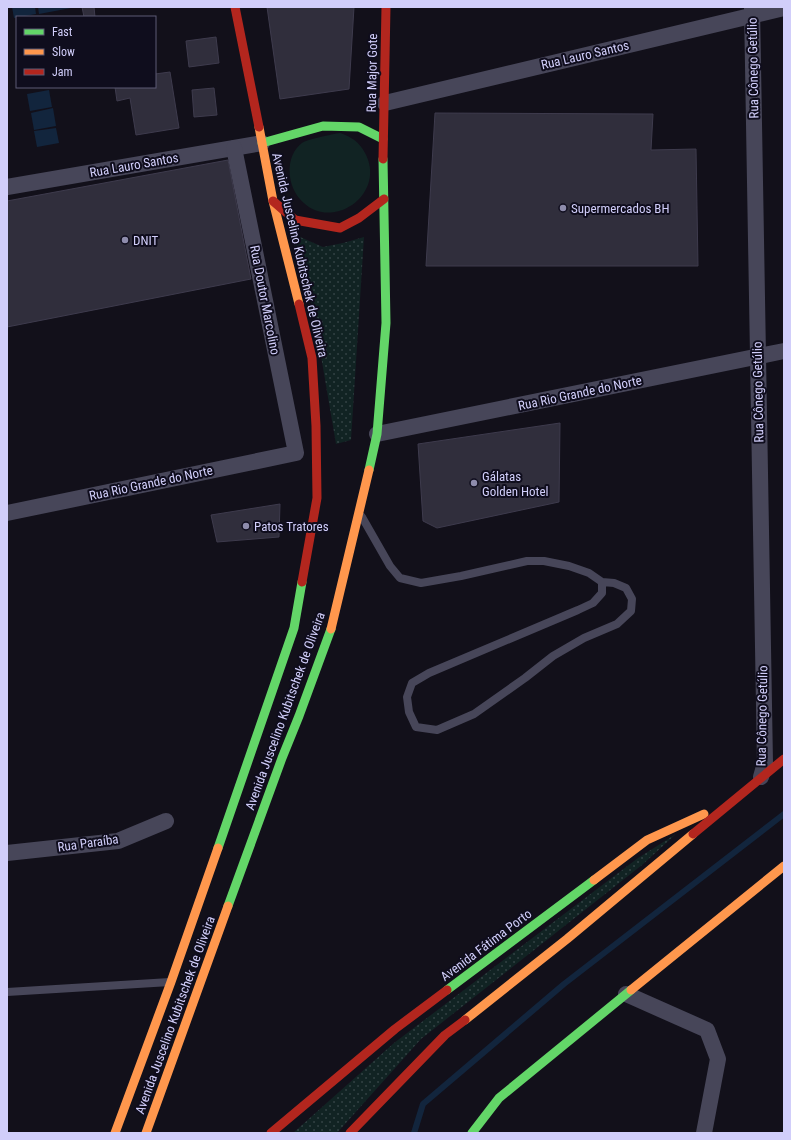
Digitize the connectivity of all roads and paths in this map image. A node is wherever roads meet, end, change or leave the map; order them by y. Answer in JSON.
{"nodes":[{"id":1,"x":235,"y":7,"type":"edge"},
{"id":2,"x":386,"y":7,"type":"edge"},
{"id":3,"x":784,"y":8,"type":"edge"},
{"id":4,"x":752,"y":11,"type":"edge"},
{"id":5,"x":385,"y":103,"type":"junction"},
{"id":6,"x":383,"y":139,"type":"junction"},
{"id":7,"x":262,"y":143,"type":"junction"},
{"id":8,"x":234,"y":148,"type":"junction"},
{"id":9,"x":7,"y":186,"type":"edge"},
{"id":10,"x":384,"y":199,"type":"junction"},
{"id":11,"x":273,"y":201,"type":"junction"},
{"id":12,"x":784,"y":351,"type":"edge"},
{"id":13,"x":758,"y":356,"type":"junction"},
{"id":14,"x":377,"y":434,"type":"junction"},
{"id":15,"x":296,"y":453,"type":"joint"},
{"id":16,"x":359,"y":511,"type":"junction"},
{"id":17,"x":7,"y":513,"type":"edge"},
{"id":18,"x":602,"y":582,"type":"junction"},
{"id":19,"x":784,"y":759,"type":"edge"},
{"id":20,"x":761,"y":776,"type":"junction"},
{"id":21,"x":732,"y":800,"type":"junction"},
{"id":22,"x":166,"y":820,"type":"dead end"},
{"id":23,"x":7,"y":853,"type":"edge"},
{"id":24,"x":784,"y":866,"type":"edge"},
{"id":25,"x":171,"y":982,"type":"junction"},
{"id":26,"x":7,"y":992,"type":"edge"},
{"id":27,"x":626,"y":994,"type":"junction"},
{"id":28,"x":147,"y":1132,"type":"edge"},
{"id":29,"x":115,"y":1133,"type":"edge"},
{"id":30,"x":271,"y":1133,"type":"edge"},
{"id":31,"x":350,"y":1133,"type":"edge"},
{"id":32,"x":472,"y":1133,"type":"edge"},
{"id":33,"x":704,"y":1133,"type":"edge"}],
"edges":[{"from":1,"to":7,"type":"main road"},
{"from":2,"to":5,"type":"main road","name":"Rua Major Gote"},
{"from":3,"to":4,"type":"street","name":"Rua Lauro Santos"},
{"from":4,"to":5,"type":"street","name":"Rua Lauro Santos"},
{"from":4,"to":13,"type":"street","name":"Rua Cônego Getúlio"},
{"from":5,"to":6,"type":"main road","name":"Rua Major Gote"},
{"from":6,"to":7,"type":"main road"},
{"from":6,"to":10,"type":"main road","name":"Avenida Juscelino Kubitschek de Oliveira"},
{"from":7,"to":8,"type":"street","name":"Rua Lauro Santos"},
{"from":7,"to":11,"type":"main road","name":"Avenida Juscelino Kubitschek de Oliveira"},
{"from":8,"to":9,"type":"street","name":"Rua Lauro Santos"},
{"from":8,"to":15,"type":"street","name":"Rua Doutor Marcolino"},
{"from":10,"to":11,"type":"main road"},
{"from":10,"to":14,"type":"main road","name":"Avenida Juscelino Kubitschek de Oliveira"},
{"from":11,"to":25,"type":"main road","name":"Avenida Juscelino Kubitschek de Oliveira"},
{"from":12,"to":13,"type":"street","name":"Rua Rio Grande do Norte"},
{"from":13,"to":14,"type":"street","name":"Rua Rio Grande do Norte"},
{"from":13,"to":20,"type":"street","name":"Rua Cônego Getúlio"},
{"from":14,"to":16,"type":"main road","name":"Avenida Juscelino Kubitschek de Oliveira"},
{"from":15,"to":17,"type":"street","name":"Rua Rio Grande do Norte"},
{"from":16,"to":18,"type":"lane"},
{"from":16,"to":28,"type":"main road","name":"Avenida Juscelino Kubitschek de Oliveira"},
{"from":18,"to":18,"type":"lane"},
{"from":19,"to":20,"type":"main road","name":"Avenida Fátima Porto"},
{"from":20,"to":21,"type":"main road","name":"Avenida Fátima Porto"},
{"from":21,"to":30,"type":"main road","name":"Avenida Fátima Porto"},
{"from":21,"to":31,"type":"main road","name":"Avenida Fátima Porto"},
{"from":22,"to":23,"type":"street","name":"Rua Paraíba"},
{"from":24,"to":27,"type":"main road"},
{"from":25,"to":26,"type":"lane"},
{"from":25,"to":29,"type":"main road","name":"Avenida Juscelino Kubitschek de Oliveira"},
{"from":27,"to":32,"type":"main road"},
{"from":27,"to":33,"type":"street"}]}
